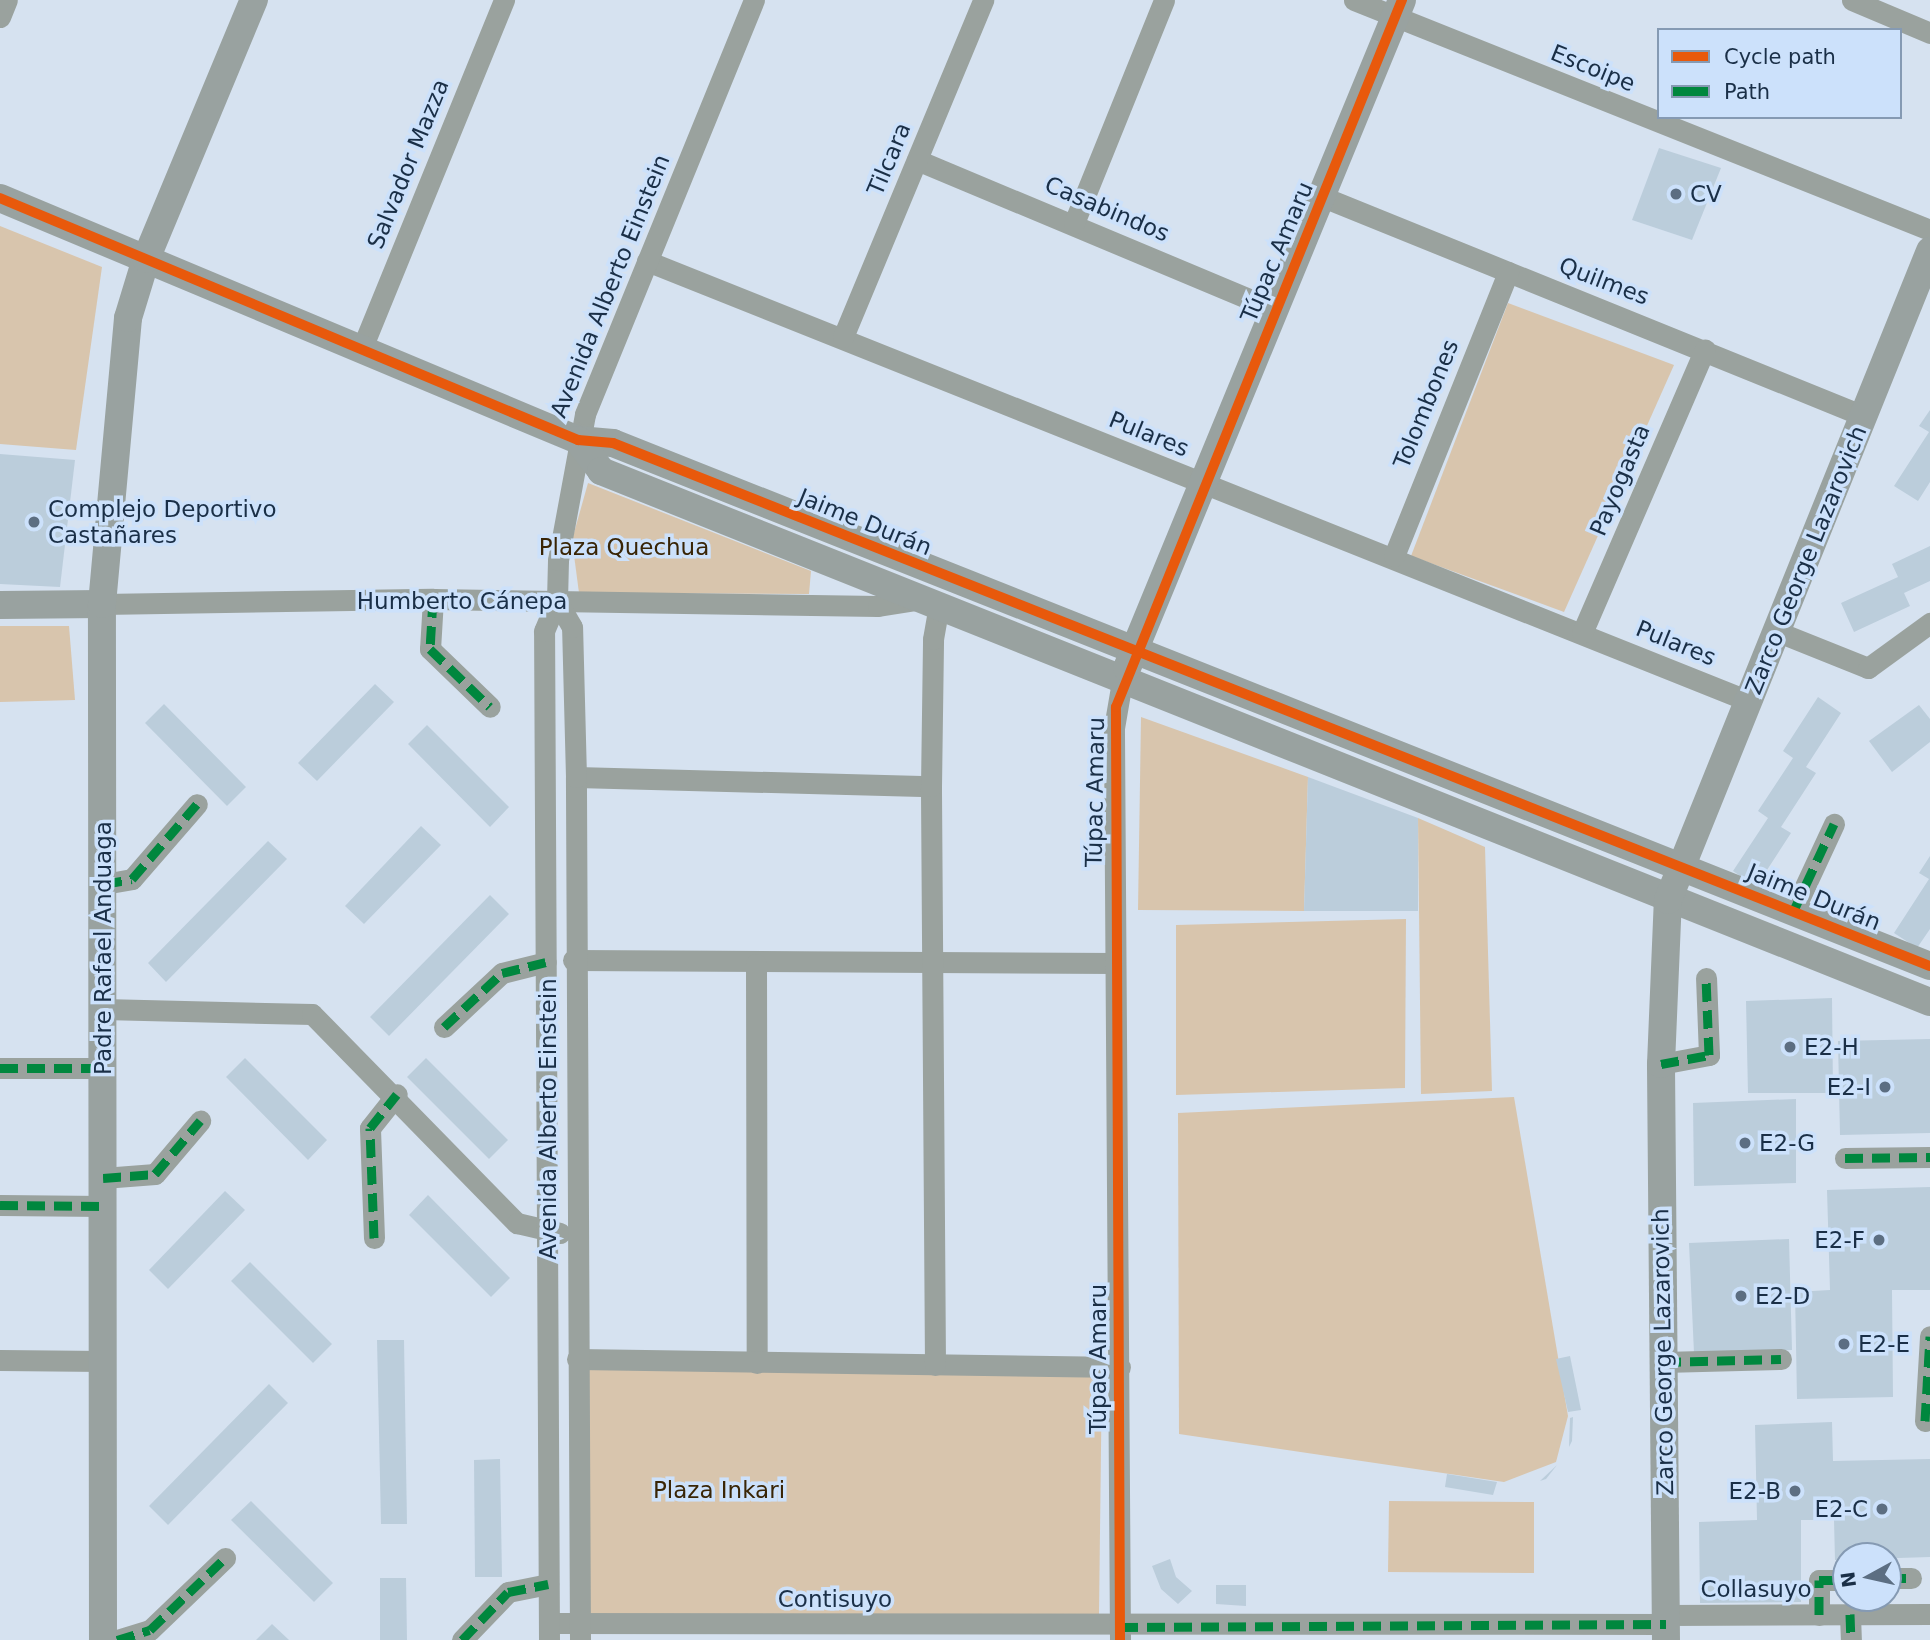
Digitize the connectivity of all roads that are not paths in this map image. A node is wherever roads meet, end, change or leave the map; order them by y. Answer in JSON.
{"nodes":[{"id":1,"x":7,"y":0,"type":"edge"},
{"id":2,"x":254,"y":0,"type":"edge"},
{"id":3,"x":503,"y":0,"type":"edge"},
{"id":4,"x":983,"y":0,"type":"edge"},
{"id":5,"x":1164,"y":0,"type":"edge"},
{"id":6,"x":1354,"y":0,"type":"edge"},
{"id":7,"x":1852,"y":0,"type":"edge"},
{"id":8,"x":747,"y":2,"type":"edge"},
{"id":9,"x":1399,"y":9,"type":"edge"},
{"id":10,"x":0,"y":17,"type":"edge"},
{"id":11,"x":1930,"y":33,"type":"edge"},
{"id":12,"x":1657,"y":116,"type":"edge"},
{"id":13,"x":1663,"y":119,"type":"edge"},
{"id":14,"x":917,"y":160,"type":"junction"},
{"id":15,"x":1323,"y":197,"type":"junction"},
{"id":16,"x":0,"y":198,"type":"edge"},
{"id":17,"x":1074,"y":223,"type":"junction"},
{"id":18,"x":1930,"y":230,"type":"edge"},
{"id":19,"x":1930,"y":251,"type":"edge"},
{"id":20,"x":146,"y":259,"type":"junction"},
{"id":21,"x":647,"y":261,"type":"junction"},
{"id":22,"x":1508,"y":272,"type":"junction"},
{"id":23,"x":1276,"y":310,"type":"junction"},
{"id":24,"x":843,"y":337,"type":"junction"},
{"id":25,"x":362,"y":348,"type":"junction"},
{"id":26,"x":1705,"y":349,"type":"junction"},
{"id":27,"x":1864,"y":416,"type":"junction"},
{"id":28,"x":578,"y":440,"type":"junction"},
{"id":29,"x":1203,"y":485,"type":"junction"},
{"id":30,"x":1394,"y":556,"type":"junction"},
{"id":31,"x":433,"y":599,"type":"junction"},
{"id":32,"x":557,"y":601,"type":"junction"},
{"id":33,"x":932,"y":601,"type":"junction"},
{"id":34,"x":102,"y":604,"type":"junction"},
{"id":35,"x":0,"y":605,"type":"edge"},
{"id":36,"x":1930,"y":623,"type":"edge"},
{"id":37,"x":1777,"y":632,"type":"junction"},
{"id":38,"x":1582,"y":633,"type":"junction"},
{"id":39,"x":1134,"y":653,"type":"junction"},
{"id":40,"x":1122,"y":681,"type":"junction"},
{"id":41,"x":1749,"y":701,"type":"junction"},
{"id":42,"x":490,"y":707,"type":"dead end"},
{"id":43,"x":576,"y":777,"type":"junction"},
{"id":44,"x":931,"y":786,"type":"junction"},
{"id":45,"x":197,"y":804,"type":"dead end"},
{"id":46,"x":1834,"y":824,"type":"dead end"},
{"id":47,"x":1682,"y":869,"type":"junction"},
{"id":48,"x":104,"y":884,"type":"junction"},
{"id":49,"x":1668,"y":900,"type":"junction"},
{"id":50,"x":1794,"y":910,"type":"junction"},
{"id":51,"x":573,"y":960,"type":"junction"},
{"id":52,"x":546,"y":962,"type":"junction"},
{"id":53,"x":1115,"y":962,"type":"junction"},
{"id":54,"x":756,"y":964,"type":"junction"},
{"id":55,"x":930,"y":964,"type":"junction"},
{"id":56,"x":1930,"y":966,"type":"edge"},
{"id":57,"x":1706,"y":978,"type":"dead end"},
{"id":58,"x":1930,"y":1002,"type":"edge"},
{"id":59,"x":103,"y":1009,"type":"junction"},
{"id":60,"x":444,"y":1027,"type":"dead end"},
{"id":61,"x":1661,"y":1064,"type":"junction"},
{"id":62,"x":0,"y":1068,"type":"edge"},
{"id":63,"x":102,"y":1068,"type":"junction"},
{"id":64,"x":397,"y":1094,"type":"junction"},
{"id":65,"x":200,"y":1121,"type":"dead end"},
{"id":66,"x":1930,"y":1157,"type":"edge"},
{"id":67,"x":1844,"y":1158,"type":"dead end"},
{"id":68,"x":103,"y":1178,"type":"junction"},
{"id":69,"x":0,"y":1205,"type":"edge"},
{"id":70,"x":103,"y":1206,"type":"junction"},
{"id":71,"x":548,"y":1232,"type":"junction"},
{"id":72,"x":575,"y":1234,"type":"junction"},
{"id":73,"x":374,"y":1238,"type":"dead end"},
{"id":74,"x":1930,"y":1336,"type":"edge"},
{"id":75,"x":577,"y":1359,"type":"junction"},
{"id":76,"x":1781,"y":1359,"type":"dead end"},
{"id":77,"x":0,"y":1360,"type":"edge"},
{"id":78,"x":103,"y":1361,"type":"junction"},
{"id":79,"x":1663,"y":1362,"type":"junction"},
{"id":80,"x":757,"y":1363,"type":"junction"},
{"id":81,"x":935,"y":1366,"type":"junction"},
{"id":82,"x":1120,"y":1367,"type":"junction"},
{"id":83,"x":1925,"y":1421,"type":"dead end"},
{"id":84,"x":225,"y":1558,"type":"dead end"},
{"id":85,"x":1902,"y":1578,"type":"edge"},
{"id":86,"x":1911,"y":1578,"type":"dead end"},
{"id":87,"x":1832,"y":1580,"type":"edge"},
{"id":88,"x":548,"y":1584,"type":"junction"},
{"id":89,"x":1850,"y":1614,"type":"junction"},
{"id":90,"x":1930,"y":1614,"type":"edge"},
{"id":91,"x":1819,"y":1615,"type":"junction"},
{"id":92,"x":1666,"y":1626,"type":"edge"},
{"id":93,"x":549,"y":1631,"type":"edge"},
{"id":94,"x":580,"y":1631,"type":"edge"},
{"id":95,"x":1120,"y":1634,"type":"edge"},
{"id":96,"x":103,"y":1640,"type":"edge"},
{"id":97,"x":117,"y":1640,"type":"edge"},
{"id":98,"x":462,"y":1640,"type":"edge"},
{"id":99,"x":1851,"y":1640,"type":"edge"}],
"edges":[{"from":1,"to":10,"type":"street"},
{"from":2,"to":20,"type":"street","name":"Padre Rafael Anduaga"},
{"from":3,"to":25,"type":"street","name":"Salvador Mazza"},
{"from":4,"to":14,"type":"street","name":"Tilcara"},
{"from":5,"to":17,"type":"street"},
{"from":6,"to":9,"type":"street","name":"Escoipe"},
{"from":7,"to":11,"type":"street"},
{"from":8,"to":21,"type":"street","name":"Avenida Alberto Einstein"},
{"from":9,"to":12,"type":"street","name":"Escoipe"},
{"from":9,"to":15,"type":"street","name":"Túpac Amaru"},
{"from":13,"to":18,"type":"street","name":"Escoipe"},
{"from":14,"to":17,"type":"street","name":"Casabindos"},
{"from":14,"to":24,"type":"street","name":"Tilcara"},
{"from":15,"to":22,"type":"street","name":"Quilmes"},
{"from":15,"to":23,"type":"street","name":"Túpac Amaru"},
{"from":16,"to":20,"type":"street"},
{"from":17,"to":23,"type":"street","name":"Casabindos"},
{"from":19,"to":27,"type":"street","name":"Zarco George Lazarovich"},
{"from":20,"to":25,"type":"street"},
{"from":20,"to":34,"type":"street","name":"Padre Rafael Anduaga"},
{"from":21,"to":24,"type":"street","name":"Pulares"},
{"from":21,"to":28,"type":"street","name":"Avenida Alberto Einstein"},
{"from":22,"to":26,"type":"street","name":"Quilmes"},
{"from":22,"to":30,"type":"street","name":"Tolombones"},
{"from":23,"to":29,"type":"street","name":"Túpac Amaru"},
{"from":24,"to":29,"type":"street","name":"Pulares"},
{"from":25,"to":28,"type":"street"},
{"from":26,"to":27,"type":"street","name":"Quilmes"},
{"from":26,"to":38,"type":"street","name":"Payogasta"},
{"from":27,"to":37,"type":"street","name":"Zarco George Lazarovich"},
{"from":28,"to":32,"type":"street","name":"Avenida Alberto Einstein"},
{"from":28,"to":33,"type":"street","name":"Jaime Durán"},
{"from":28,"to":39,"type":"street","name":"Jaime Durán"},
{"from":29,"to":30,"type":"street","name":"Pulares"},
{"from":29,"to":39,"type":"street","name":"Túpac Amaru"},
{"from":30,"to":38,"type":"street","name":"Pulares"},
{"from":31,"to":32,"type":"street","name":"Humberto Cánepa"},
{"from":31,"to":34,"type":"street","name":"Humberto Cánepa"},
{"from":31,"to":42,"type":"street"},
{"from":32,"to":33,"type":"street","name":"Humberto Cánepa"},
{"from":32,"to":43,"type":"street","name":"Avenida Alberto Einstein"},
{"from":32,"to":52,"type":"street","name":"Avenida Alberto Einstein"},
{"from":33,"to":40,"type":"street","name":"Jaime Durán"},
{"from":33,"to":44,"type":"street"},
{"from":34,"to":35,"type":"street","name":"Humberto Cánepa"},
{"from":34,"to":48,"type":"street","name":"Padre Rafael Anduaga"},
{"from":36,"to":37,"type":"street"},
{"from":37,"to":41,"type":"street","name":"Zarco George Lazarovich"},
{"from":38,"to":41,"type":"street","name":"Pulares"},
{"from":39,"to":40,"type":"street","name":"Túpac Amaru"},
{"from":39,"to":47,"type":"street","name":"Jaime Durán"},
{"from":40,"to":49,"type":"street","name":"Jaime Durán"},
{"from":40,"to":53,"type":"street","name":"Túpac Amaru"},
{"from":41,"to":47,"type":"street","name":"Zarco George Lazarovich"},
{"from":43,"to":44,"type":"street"},
{"from":43,"to":51,"type":"street","name":"Avenida Alberto Einstein"},
{"from":44,"to":55,"type":"street"},
{"from":45,"to":48,"type":"street"},
{"from":46,"to":50,"type":"street"},
{"from":47,"to":49,"type":"street","name":"Zarco George Lazarovich"},
{"from":47,"to":50,"type":"street","name":"Jaime Durán"},
{"from":48,"to":59,"type":"street","name":"Padre Rafael Anduaga"},
{"from":49,"to":58,"type":"street","name":"Jaime Durán"},
{"from":49,"to":61,"type":"street","name":"Zarco George Lazarovich"},
{"from":50,"to":56,"type":"street","name":"Jaime Durán"},
{"from":51,"to":54,"type":"street"},
{"from":51,"to":72,"type":"street","name":"Avenida Alberto Einstein"},
{"from":52,"to":60,"type":"street"},
{"from":52,"to":71,"type":"street","name":"Avenida Alberto Einstein"},
{"from":53,"to":55,"type":"street"},
{"from":53,"to":82,"type":"street","name":"Túpac Amaru"},
{"from":54,"to":55,"type":"street"},
{"from":54,"to":80,"type":"street"},
{"from":55,"to":81,"type":"street"},
{"from":57,"to":61,"type":"street"},
{"from":59,"to":63,"type":"street","name":"Padre Rafael Anduaga"},
{"from":59,"to":64,"type":"street"},
{"from":61,"to":79,"type":"street","name":"Zarco George Lazarovich"},
{"from":62,"to":63,"type":"street"},
{"from":63,"to":68,"type":"street","name":"Padre Rafael Anduaga"},
{"from":64,"to":71,"type":"street"},
{"from":64,"to":73,"type":"street"},
{"from":65,"to":68,"type":"street"},
{"from":66,"to":67,"type":"street"},
{"from":68,"to":70,"type":"street","name":"Padre Rafael Anduaga"},
{"from":69,"to":70,"type":"street"},
{"from":70,"to":78,"type":"street","name":"Padre Rafael Anduaga"},
{"from":71,"to":72,"type":"street"},
{"from":71,"to":88,"type":"street","name":"Avenida Alberto Einstein"},
{"from":72,"to":75,"type":"street","name":"Avenida Alberto Einstein"},
{"from":74,"to":83,"type":"street"},
{"from":75,"to":80,"type":"street"},
{"from":75,"to":94,"type":"street","name":"Avenida Alberto Einstein"},
{"from":76,"to":79,"type":"street"},
{"from":77,"to":78,"type":"street"},
{"from":78,"to":96,"type":"street","name":"Padre Rafael Anduaga"},
{"from":79,"to":92,"type":"street","name":"Zarco George Lazarovich"},
{"from":80,"to":81,"type":"street"},
{"from":81,"to":82,"type":"street"},
{"from":82,"to":95,"type":"street","name":"Túpac Amaru"},
{"from":84,"to":97,"type":"street"},
{"from":85,"to":86,"type":"street"},
{"from":87,"to":91,"type":"street"},
{"from":88,"to":93,"type":"street","name":"Avenida Alberto Einstein"},
{"from":88,"to":98,"type":"street"},
{"from":89,"to":90,"type":"street","name":"Collasuyo"},
{"from":89,"to":91,"type":"street","name":"Collasuyo"},
{"from":89,"to":99,"type":"street"},
{"from":91,"to":92,"type":"street","name":"Collasuyo"},
{"from":92,"to":95,"type":"street","name":"Collasuyo"},
{"from":93,"to":94,"type":"street","name":"Contisuyo"},
{"from":94,"to":95,"type":"street","name":"Contisuyo"}]}
